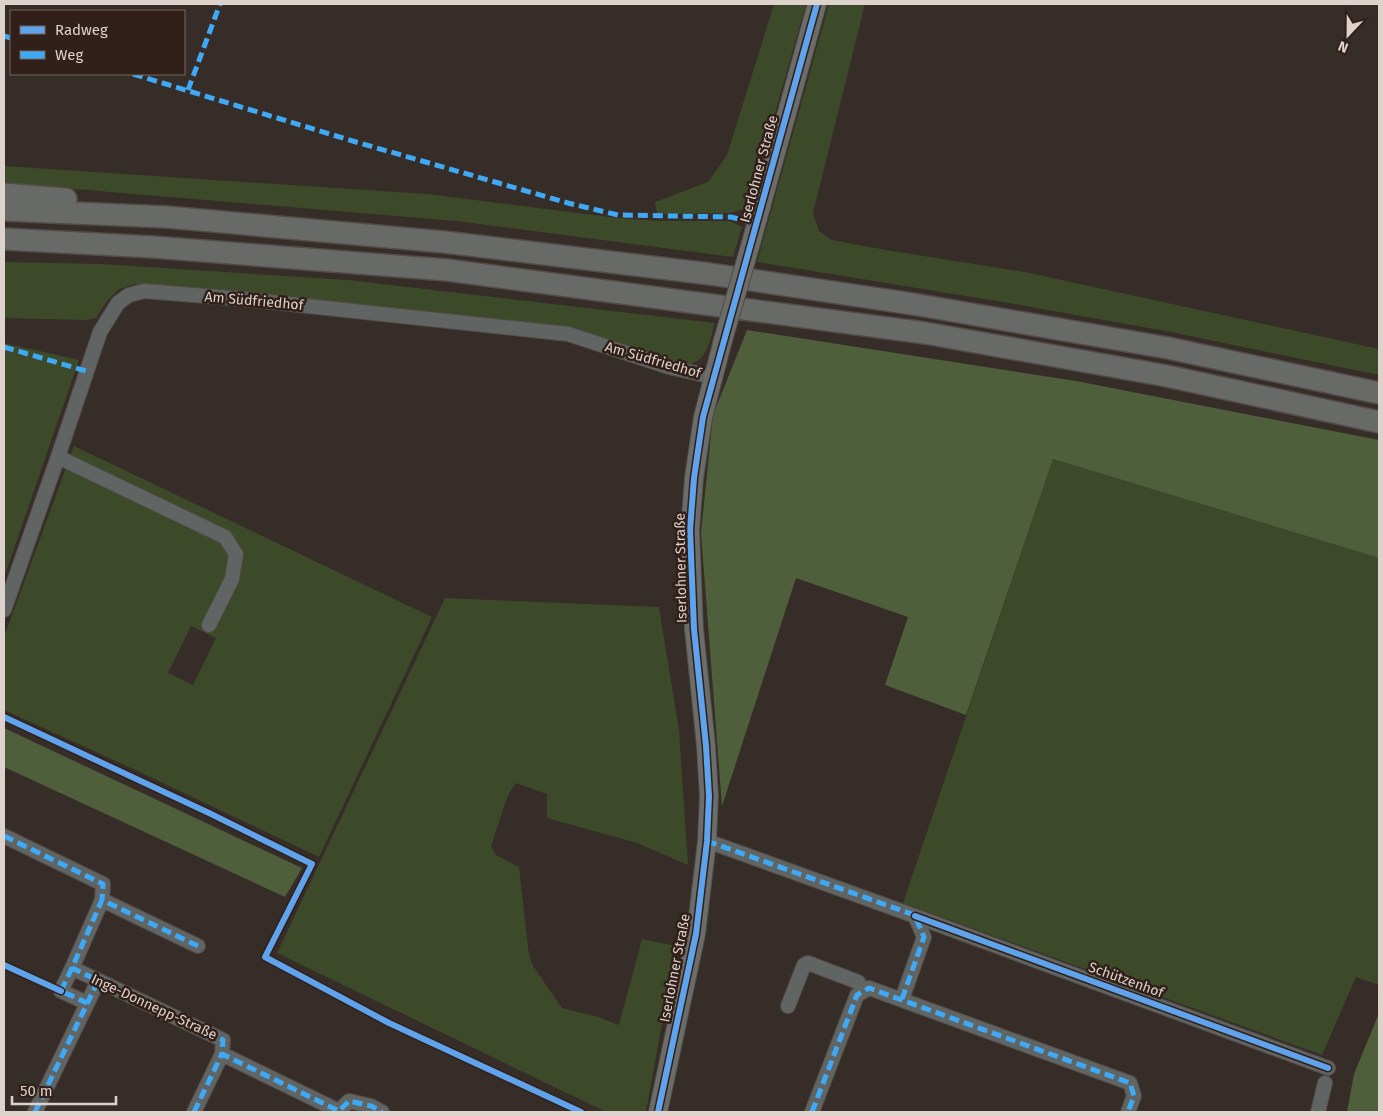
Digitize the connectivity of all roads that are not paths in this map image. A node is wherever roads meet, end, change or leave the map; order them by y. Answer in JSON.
{"nodes":[{"id":1,"x":817,"y":4,"type":"edge"},
{"id":2,"x":4,"y":194,"type":"edge"},
{"id":3,"x":4,"y":210,"type":"edge"},
{"id":4,"x":167,"y":217,"type":"junction"},
{"id":5,"x":4,"y":239,"type":"edge"},
{"id":6,"x":713,"y":378,"type":"junction"},
{"id":7,"x":1379,"y":393,"type":"edge"},
{"id":8,"x":1379,"y":422,"type":"edge"},
{"id":9,"x":58,"y":457,"type":"junction"},
{"id":10,"x":4,"y":610,"type":"edge"},
{"id":11,"x":209,"y":625,"type":"dead end"},
{"id":12,"x":4,"y":836,"type":"edge"},
{"id":13,"x":707,"y":841,"type":"junction"},
{"id":14,"x":102,"y":900,"type":"junction"},
{"id":15,"x":916,"y":916,"type":"junction"},
{"id":16,"x":198,"y":946,"type":"dead end"},
{"id":17,"x":72,"y":968,"type":"junction"},
{"id":18,"x":98,"y":981,"type":"junction"},
{"id":19,"x":864,"y":990,"type":"junction"},
{"id":20,"x":902,"y":999,"type":"junction"},
{"id":21,"x":87,"y":1003,"type":"junction"},
{"id":22,"x":788,"y":1006,"type":"dead end"},
{"id":23,"x":222,"y":1054,"type":"junction"},
{"id":24,"x":1328,"y":1068,"type":"dead end"},
{"id":25,"x":1325,"y":1082,"type":"dead end"},
{"id":26,"x":339,"y":1111,"type":"edge"},
{"id":27,"x":35,"y":1112,"type":"edge"},
{"id":28,"x":194,"y":1112,"type":"edge"},
{"id":29,"x":382,"y":1112,"type":"edge"},
{"id":30,"x":658,"y":1112,"type":"edge"},
{"id":31,"x":812,"y":1112,"type":"edge"},
{"id":32,"x":1128,"y":1112,"type":"edge"},
{"id":33,"x":1318,"y":1112,"type":"edge"}],
"edges":[{"from":1,"to":6,"type":"main road","name":"Iserlohner Straße","bridge":true},
{"from":2,"to":4,"type":"highway"},
{"from":3,"to":4,"type":"highway"},
{"from":4,"to":7,"type":"highway"},
{"from":5,"to":8,"type":"highway"},
{"from":6,"to":9,"type":"street","name":"Am Südfriedhof"},
{"from":6,"to":13,"type":"main road","name":"Iserlohner Straße"},
{"from":9,"to":10,"type":"street","name":"Am Südfriedhof"},
{"from":9,"to":11,"type":"street"},
{"from":12,"to":14,"type":"street"},
{"from":13,"to":15,"type":"street","name":"Schützenhof"},
{"from":13,"to":30,"type":"main road","name":"Iserlohner Straße"},
{"from":14,"to":16,"type":"street"},
{"from":14,"to":17,"type":"street"},
{"from":15,"to":20,"type":"street"},
{"from":15,"to":24,"type":"street","name":"Schützenhof"},
{"from":17,"to":18,"type":"street","name":"Inge-Donnepp-Straße"},
{"from":17,"to":21,"type":"street"},
{"from":18,"to":21,"type":"street"},
{"from":18,"to":23,"type":"street","name":"Inge-Donnepp-Straße"},
{"from":19,"to":20,"type":"street"},
{"from":19,"to":22,"type":"street"},
{"from":19,"to":31,"type":"street"},
{"from":20,"to":32,"type":"street"},
{"from":21,"to":27,"type":"street"},
{"from":23,"to":26,"type":"street","name":"Inge-Donnepp-Straße"},
{"from":23,"to":28,"type":"street"},
{"from":25,"to":33,"type":"street"},
{"from":26,"to":29,"type":"street","name":"Inge-Donnepp-Straße"}]}
